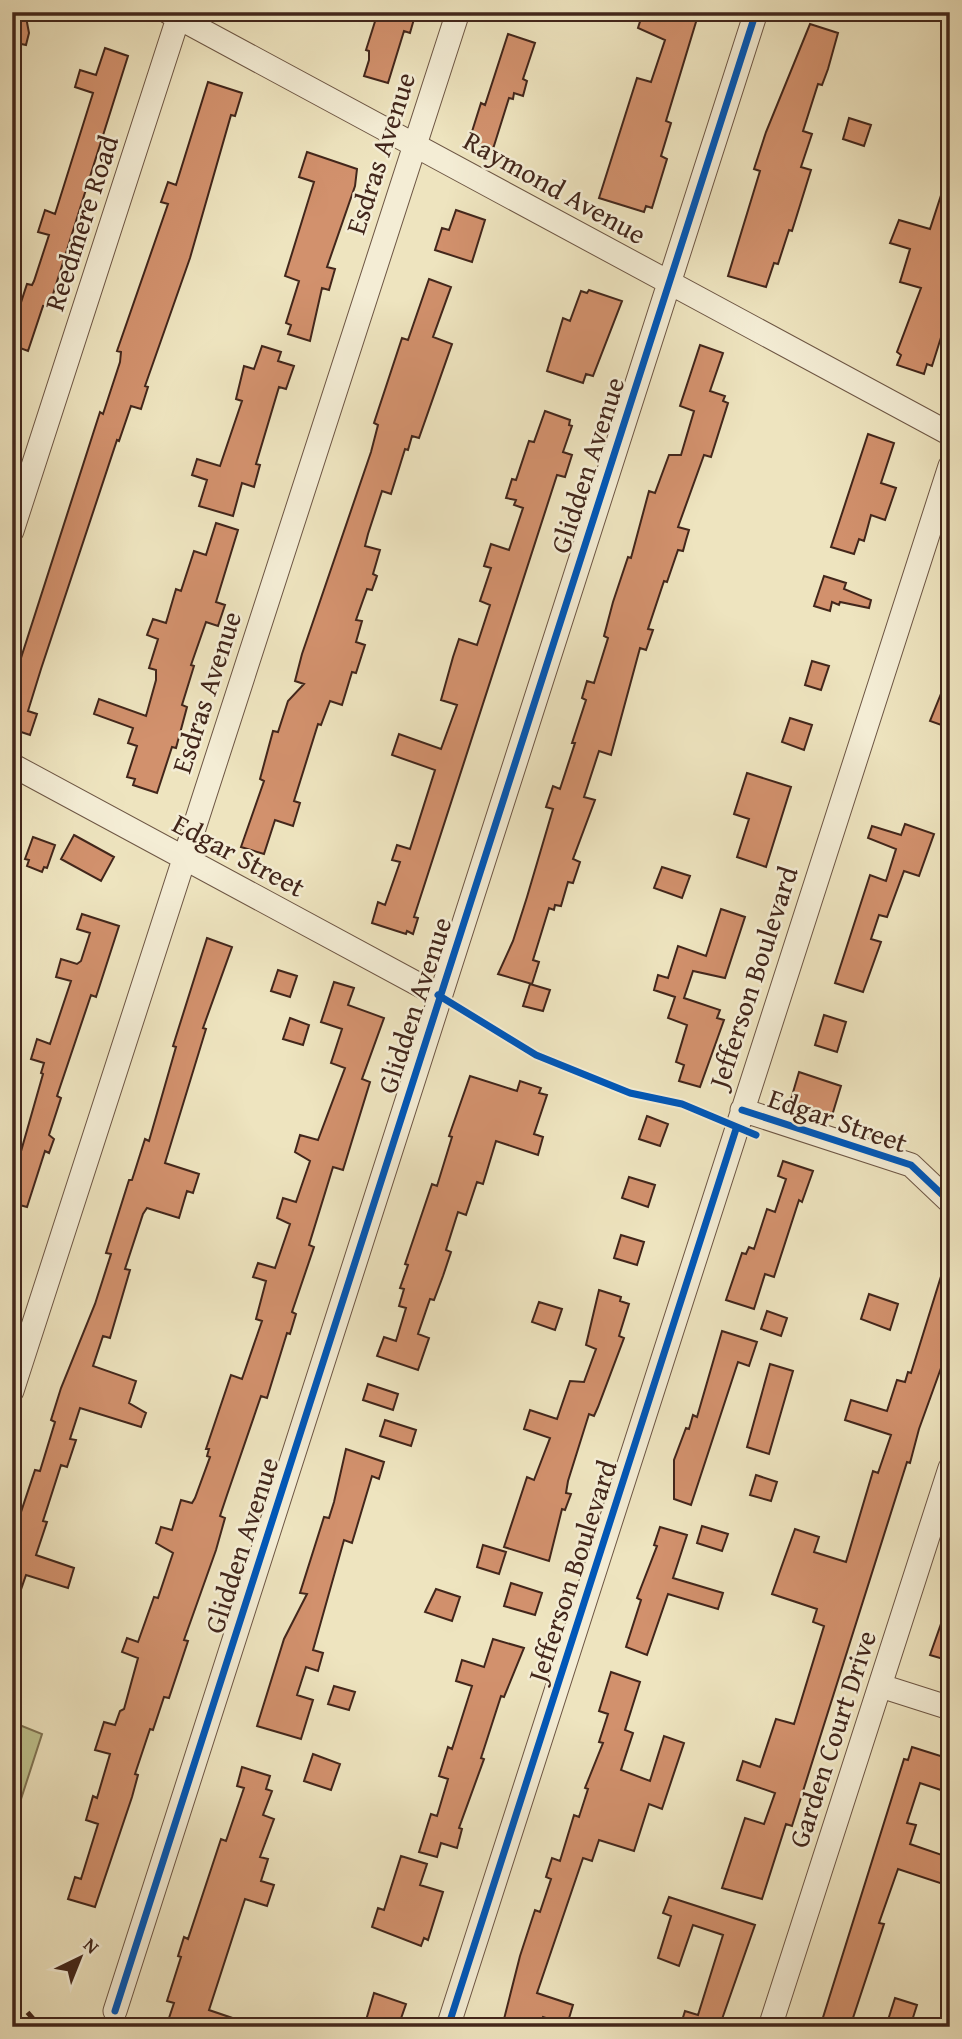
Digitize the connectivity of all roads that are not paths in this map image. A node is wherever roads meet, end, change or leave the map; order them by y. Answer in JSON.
{"nodes":[{"id":1,"x":458,"y":12,"type":"edge"},
{"id":2,"x":756,"y":12,"type":"edge"},
{"id":3,"x":176,"y":14,"type":"edge"},
{"id":4,"x":415,"y":143,"type":"junction"},
{"id":5,"x":667,"y":283,"type":"junction"},
{"id":6,"x":950,"y":434,"type":"edge"},
{"id":7,"x":950,"y":466,"type":"edge"},
{"id":8,"x":12,"y":531,"type":"edge"},
{"id":9,"x":12,"y":765,"type":"edge"},
{"id":10,"x":183,"y":860,"type":"junction"},
{"id":11,"x":439,"y":995,"type":"junction"},
{"id":12,"x":742,"y":1110,"type":"junction"},
{"id":13,"x":950,"y":1202,"type":"edge"},
{"id":14,"x":12,"y":1391,"type":"edge"},
{"id":15,"x":950,"y":1468,"type":"edge"},
{"id":16,"x":881,"y":1686,"type":"junction"},
{"id":17,"x":950,"y":1708,"type":"edge"},
{"id":18,"x":115,"y":2011,"type":"dead end"},
{"id":19,"x":448,"y":2027,"type":"edge"},
{"id":20,"x":770,"y":2027,"type":"edge"}],
"edges":[{"from":1,"to":4,"type":"street","name":"Esdras Avenue"},
{"from":2,"to":5,"type":"street","name":"Glidden Avenue"},
{"from":3,"to":4,"type":"street","name":"Raymond Avenue"},
{"from":3,"to":8,"type":"street","name":"Reedmere Road"},
{"from":4,"to":5,"type":"street","name":"Raymond Avenue"},
{"from":4,"to":10,"type":"street","name":"Esdras Avenue"},
{"from":5,"to":6,"type":"street","name":"Raymond Avenue"},
{"from":5,"to":11,"type":"street","name":"Glidden Avenue"},
{"from":7,"to":12,"type":"street","name":"Jefferson Boulevard"},
{"from":9,"to":10,"type":"street","name":"Edgar Street"},
{"from":10,"to":11,"type":"street","name":"Edgar Street"},
{"from":10,"to":14,"type":"street","name":"Esdras Avenue"},
{"from":11,"to":18,"type":"street","name":"Glidden Avenue"},
{"from":12,"to":13,"type":"street","name":"Edgar Street"},
{"from":12,"to":19,"type":"street","name":"Jefferson Boulevard"},
{"from":15,"to":16,"type":"street","name":"Garden Court Drive"},
{"from":16,"to":17,"type":"street"},
{"from":16,"to":20,"type":"street","name":"Garden Court Drive"}]}
